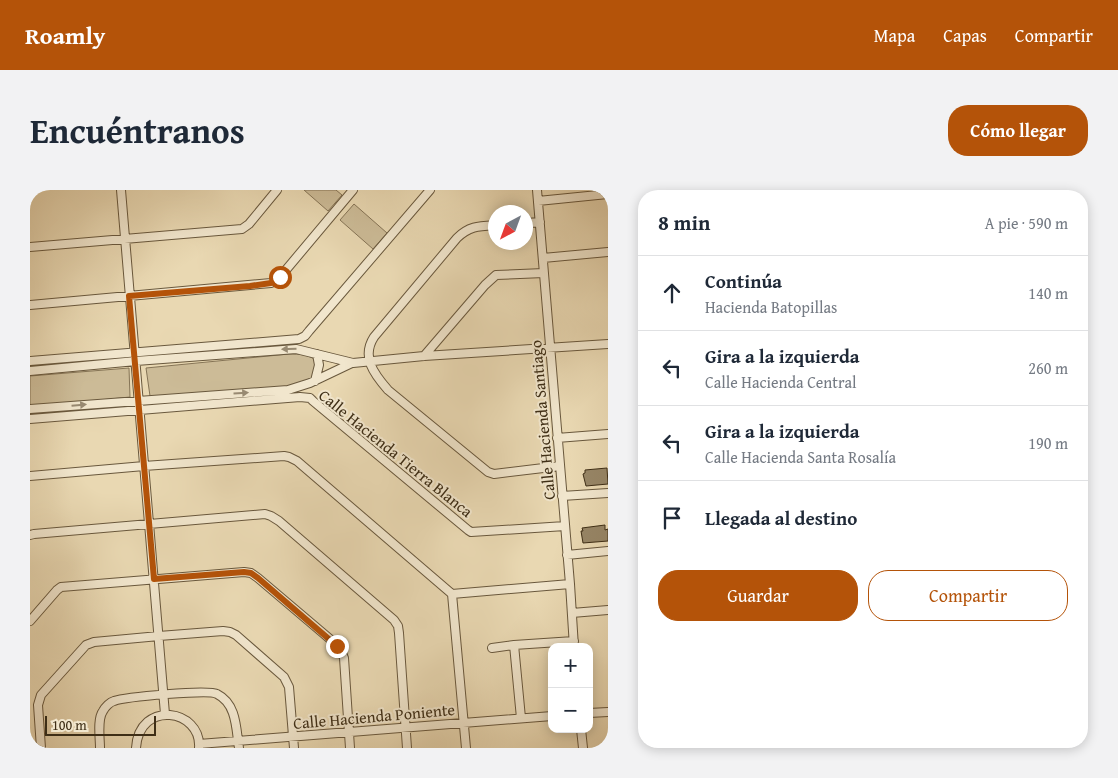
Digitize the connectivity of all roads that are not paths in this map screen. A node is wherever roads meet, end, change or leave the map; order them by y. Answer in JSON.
{"nodes":[{"id":1,"x":121,"y":190,"type":"edge"},
{"id":2,"x":278,"y":190,"type":"edge"},
{"id":3,"x":353,"y":190,"type":"edge"},
{"id":4,"x":430,"y":190,"type":"edge"},
{"id":5,"x":538,"y":190,"type":"edge"},
{"id":6,"x":608,"y":194,"type":"edge"},
{"id":7,"x":538,"y":201,"type":"junction"},
{"id":8,"x":533,"y":222,"type":"edge"},
{"id":9,"x":540,"y":222,"type":"junction"},
{"id":10,"x":488,"y":226,"type":"edge"},
{"id":11,"x":125,"y":238,"type":"junction"},
{"id":12,"x":30,"y":247,"type":"edge"},
{"id":13,"x":608,"y":252,"type":"edge"},
{"id":14,"x":543,"y":258,"type":"junction"},
{"id":15,"x":544,"y":273,"type":"junction"},
{"id":16,"x":129,"y":296,"type":"junction"},
{"id":17,"x":30,"y":305,"type":"edge"},
{"id":18,"x":608,"y":344,"type":"edge"},
{"id":19,"x":550,"y":347,"type":"junction"},
{"id":20,"x":135,"y":352,"type":"junction"},
{"id":21,"x":317,"y":354,"type":"junction"},
{"id":22,"x":424,"y":356,"type":"junction"},
{"id":23,"x":30,"y":361,"type":"edge"},
{"id":24,"x":136,"y":361,"type":"junction"},
{"id":25,"x":368,"y":362,"type":"junction"},
{"id":26,"x":353,"y":363,"type":"junction"},
{"id":27,"x":30,"y":371,"type":"edge"},
{"id":28,"x":315,"y":381,"type":"junction"},
{"id":29,"x":139,"y":400,"type":"junction"},
{"id":30,"x":30,"y":409,"type":"edge"},
{"id":31,"x":140,"y":410,"type":"junction"},
{"id":32,"x":30,"y":419,"type":"edge"},
{"id":33,"x":608,"y":434,"type":"edge"},
{"id":34,"x":557,"y":438,"type":"junction"},
{"id":35,"x":144,"y":466,"type":"junction"},
{"id":36,"x":560,"y":466,"type":"junction"},
{"id":37,"x":30,"y":476,"type":"edge"},
{"id":38,"x":608,"y":493,"type":"edge"},
{"id":39,"x":562,"y":496,"type":"junction"},
{"id":40,"x":149,"y":523,"type":"junction"},
{"id":41,"x":564,"y":526,"type":"junction"},
{"id":42,"x":30,"y":535,"type":"edge"},
{"id":43,"x":608,"y":551,"type":"edge"},
{"id":44,"x":567,"y":555,"type":"junction"},
{"id":45,"x":154,"y":579,"type":"junction"},
{"id":46,"x":570,"y":584,"type":"junction"},
{"id":47,"x":452,"y":594,"type":"junction"},
{"id":48,"x":608,"y":610,"type":"edge"},
{"id":49,"x":572,"y":613,"type":"junction"},
{"id":50,"x":30,"y":622,"type":"edge"},
{"id":51,"x":158,"y":636,"type":"junction"},
{"id":52,"x":574,"y":643,"type":"edge"},
{"id":53,"x":548,"y":644,"type":"edge"},
{"id":54,"x":514,"y":645,"type":"junction"},
{"id":55,"x":492,"y":648,"type":"dead end"},
{"id":56,"x":164,"y":694,"type":"junction"},
{"id":57,"x":608,"y":712,"type":"edge"},
{"id":58,"x":593,"y":713,"type":"edge"},
{"id":59,"x":165,"y":714,"type":"junction"},
{"id":60,"x":548,"y":716,"type":"edge"},
{"id":61,"x":521,"y":718,"type":"junction"},
{"id":62,"x":464,"y":723,"type":"junction"},
{"id":63,"x":406,"y":728,"type":"junction"},
{"id":64,"x":349,"y":732,"type":"junction"},
{"id":65,"x":581,"y":733,"type":"edge"},
{"id":66,"x":293,"y":736,"type":"junction"},
{"id":67,"x":265,"y":738,"type":"junction"},
{"id":68,"x":238,"y":744,"type":"edge"},
{"id":69,"x":216,"y":745,"type":"edge"},
{"id":70,"x":199,"y":746,"type":"edge"},
{"id":71,"x":41,"y":748,"type":"edge"},
{"id":72,"x":100,"y":748,"type":"edge"},
{"id":73,"x":136,"y":748,"type":"edge"},
{"id":74,"x":266,"y":748,"type":"edge"},
{"id":75,"x":294,"y":748,"type":"edge"},
{"id":76,"x":350,"y":748,"type":"edge"},
{"id":77,"x":407,"y":748,"type":"edge"},
{"id":78,"x":466,"y":748,"type":"edge"},
{"id":79,"x":583,"y":748,"type":"edge"}],
"edges":[{"from":1,"to":11,"type":"street"},
{"from":2,"to":11,"type":"street"},
{"from":3,"to":16,"type":"street"},
{"from":4,"to":20,"type":"street"},
{"from":5,"to":7,"type":"street","name":"Calle Hacienda Santiago"},
{"from":6,"to":7,"type":"street"},
{"from":7,"to":9,"type":"street","name":"Calle Hacienda Santiago"},
{"from":8,"to":9,"type":"street"},
{"from":9,"to":14,"type":"street","name":"Calle Hacienda Santiago"},
{"from":10,"to":25,"type":"street"},
{"from":11,"to":12,"type":"street"},
{"from":11,"to":16,"type":"street"},
{"from":13,"to":14,"type":"street"},
{"from":14,"to":15,"type":"street","name":"Calle Hacienda Santiago"},
{"from":15,"to":19,"type":"street","name":"Calle Hacienda Santiago"},
{"from":15,"to":22,"type":"street"},
{"from":16,"to":17,"type":"street"},
{"from":16,"to":20,"type":"street"},
{"from":18,"to":19,"type":"street"},
{"from":19,"to":22,"type":"street"},
{"from":19,"to":34,"type":"street","name":"Calle Hacienda Santiago"},
{"from":20,"to":23,"type":"street"},
{"from":20,"to":24,"type":"street"},
{"from":21,"to":24,"type":"street","one_way":true},
{"from":21,"to":26,"type":"street"},
{"from":21,"to":28,"type":"street"},
{"from":22,"to":25,"type":"street"},
{"from":24,"to":27,"type":"street"},
{"from":24,"to":29,"type":"street"},
{"from":25,"to":26,"type":"street"},
{"from":25,"to":36,"type":"street"},
{"from":26,"to":28,"type":"street"},
{"from":29,"to":28,"type":"street","one_way":true},
{"from":30,"to":29,"type":"street","one_way":true},
{"from":29,"to":31,"type":"street"},
{"from":31,"to":32,"type":"street","name":"Calle Hacienda Tierra Blanca"},
{"from":31,"to":35,"type":"street"},
{"from":31,"to":41,"type":"street","name":"Calle Hacienda Tierra Blanca"},
{"from":33,"to":34,"type":"street"},
{"from":34,"to":36,"type":"street","name":"Calle Hacienda Santiago"},
{"from":35,"to":37,"type":"street"},
{"from":35,"to":40,"type":"street"},
{"from":35,"to":47,"type":"street"},
{"from":36,"to":39,"type":"street","name":"Calle Hacienda Santiago"},
{"from":38,"to":39,"type":"street"},
{"from":39,"to":41,"type":"street","name":"Calle Hacienda Santiago"},
{"from":40,"to":42,"type":"street"},
{"from":40,"to":45,"type":"street"},
{"from":40,"to":63,"type":"street"},
{"from":41,"to":44,"type":"street","name":"Calle Hacienda Santiago"},
{"from":43,"to":44,"type":"street"},
{"from":44,"to":46,"type":"street","name":"Calle Hacienda Santiago"},
{"from":45,"to":50,"type":"street"},
{"from":45,"to":51,"type":"street"},
{"from":45,"to":64,"type":"street"},
{"from":46,"to":47,"type":"street"},
{"from":46,"to":49,"type":"street","name":"Calle Hacienda Santiago"},
{"from":47,"to":62,"type":"street"},
{"from":48,"to":49,"type":"street"},
{"from":49,"to":52,"type":"street","name":"Calle Hacienda Santiago"},
{"from":51,"to":56,"type":"street"},
{"from":51,"to":66,"type":"street"},
{"from":51,"to":71,"type":"street"},
{"from":53,"to":54,"type":"street"},
{"from":54,"to":55,"type":"street"},
{"from":54,"to":61,"type":"street"},
{"from":56,"to":59,"type":"street"},
{"from":56,"to":68,"type":"street"},
{"from":56,"to":72,"type":"street"},
{"from":57,"to":58,"type":"street"},
{"from":59,"to":70,"type":"street"},
{"from":59,"to":73,"type":"street"},
{"from":60,"to":61,"type":"street","name":"Calle Hacienda Poniente"},
{"from":61,"to":62,"type":"street","name":"Calle Hacienda Poniente"},
{"from":62,"to":63,"type":"street","name":"Calle Hacienda Poniente"},
{"from":62,"to":78,"type":"street"},
{"from":63,"to":64,"type":"street","name":"Calle Hacienda Poniente"},
{"from":63,"to":77,"type":"street"},
{"from":64,"to":66,"type":"street","name":"Calle Hacienda Poniente"},
{"from":64,"to":76,"type":"street"},
{"from":65,"to":79,"type":"street"},
{"from":66,"to":67,"type":"street","name":"Calle Hacienda Poniente"},
{"from":66,"to":75,"type":"street"},
{"from":67,"to":68,"type":"street","name":"Calle Hacienda Poniente"},
{"from":67,"to":74,"type":"street"},
{"from":68,"to":69,"type":"street","name":"Calle Hacienda Poniente"},
{"from":69,"to":70,"type":"street","name":"Calle Hacienda Poniente"}]}
